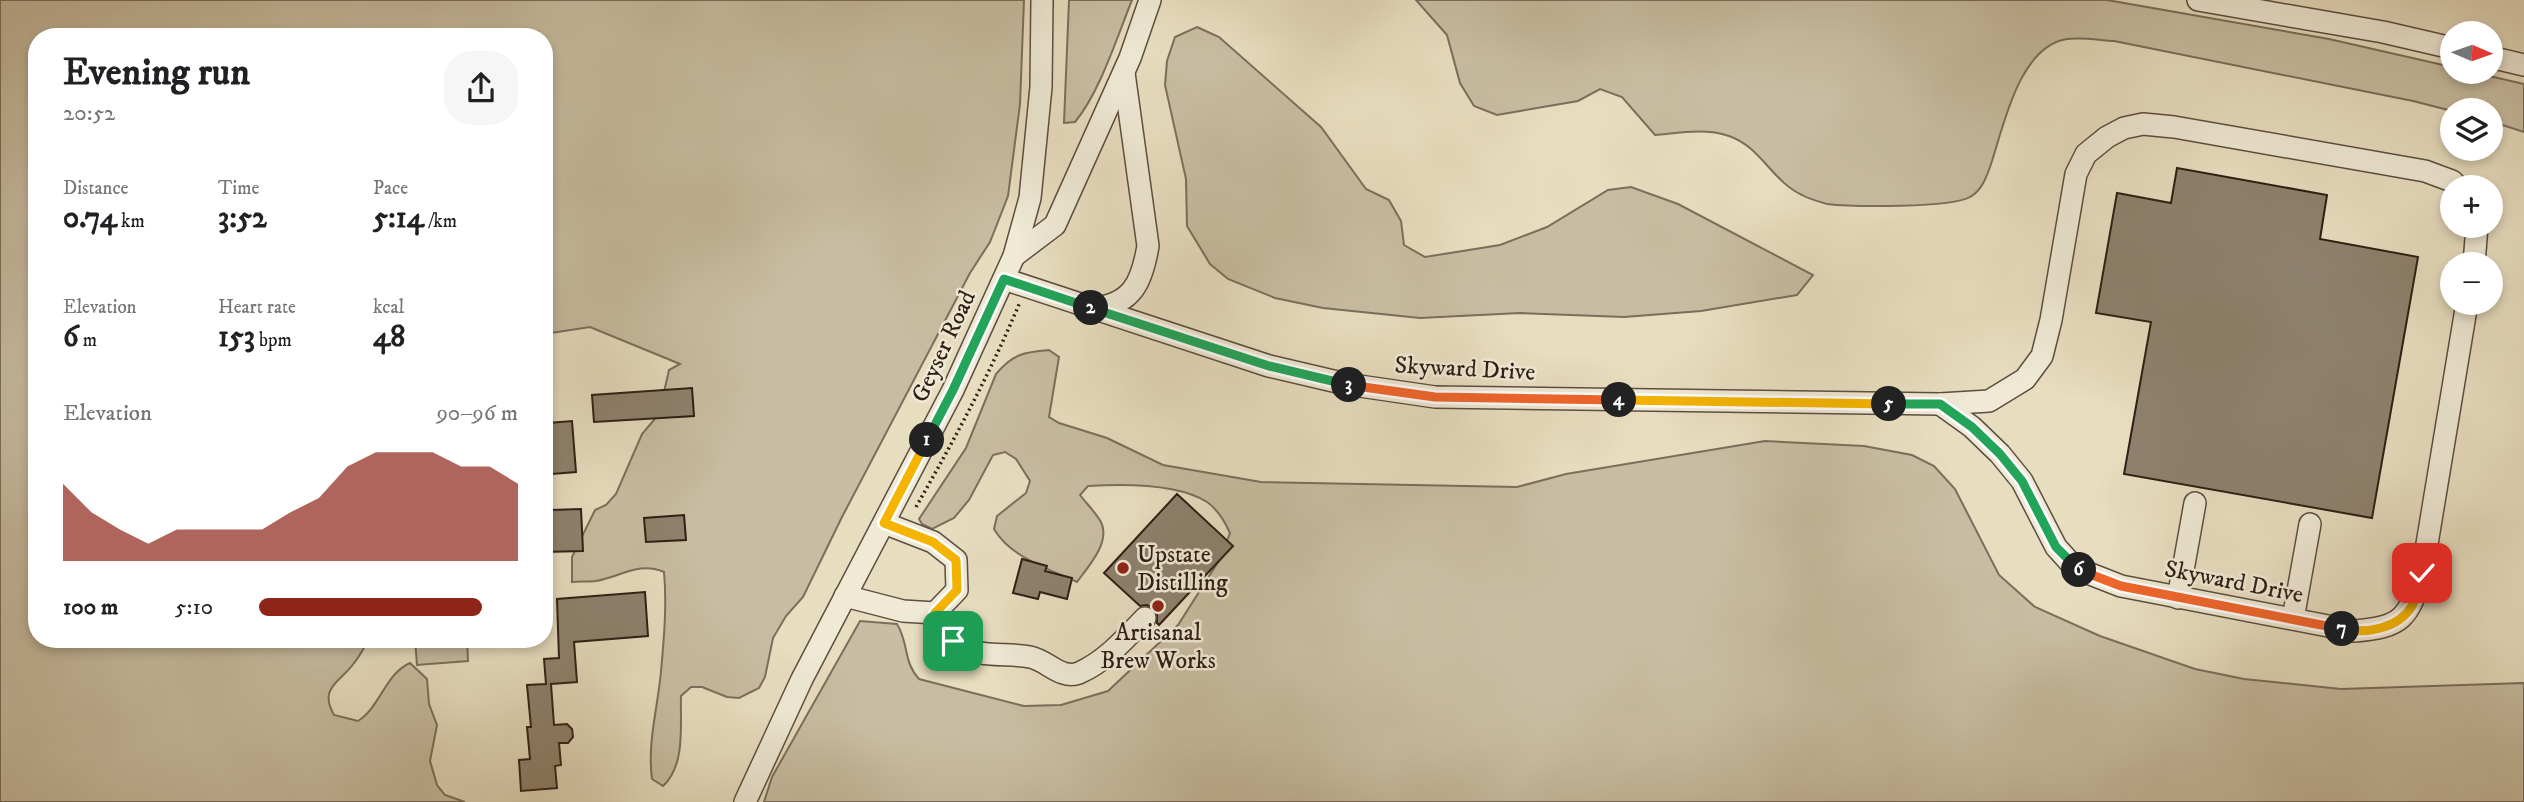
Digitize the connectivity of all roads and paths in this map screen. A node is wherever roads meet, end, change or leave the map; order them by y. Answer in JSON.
{"nodes":[{"id":1,"x":1042,"y":0,"type":"edge"},
{"id":2,"x":1150,"y":0,"type":"edge"},
{"id":3,"x":2198,"y":0,"type":"edge"},
{"id":4,"x":2440,"y":45,"type":"edge"},
{"id":5,"x":2503,"y":60,"type":"edge"},
{"id":6,"x":2524,"y":65,"type":"edge"},
{"id":7,"x":1124,"y":73,"type":"junction"},
{"id":8,"x":2440,"y":177,"type":"edge"},
{"id":9,"x":1014,"y":256,"type":"junction"},
{"id":10,"x":1004,"y":279,"type":"junction"},
{"id":11,"x":1018,"y":306,"type":"dead end"},
{"id":12,"x":1090,"y":308,"type":"junction"},
{"id":13,"x":2466,"y":315,"type":"edge"},
{"id":14,"x":1940,"y":404,"type":"junction"},
{"id":15,"x":2195,"y":503,"type":"dead end"},
{"id":16,"x":914,"y":511,"type":"dead end"},
{"id":17,"x":884,"y":523,"type":"junction"},
{"id":18,"x":2310,"y":524,"type":"dead end"},
{"id":19,"x":845,"y":596,"type":"junction"},
{"id":20,"x":2178,"y":598,"type":"junction"},
{"id":21,"x":935,"y":613,"type":"junction"},
{"id":22,"x":1145,"y":618,"type":"dead end"},
{"id":23,"x":2292,"y":619,"type":"junction"},
{"id":24,"x":745,"y":802,"type":"edge"}],
"edges":[{"from":1,"to":9,"type":"street","name":"Geyser Road"},
{"from":2,"to":7,"type":"street"},
{"from":3,"to":4,"type":"street"},
{"from":5,"to":6,"type":"street"},
{"from":7,"to":9,"type":"street"},
{"from":7,"to":12,"type":"street"},
{"from":8,"to":14,"type":"street","name":"Skyward Drive"},
{"from":9,"to":10,"type":"street","name":"Geyser Road"},
{"from":10,"to":12,"type":"street","name":"Skyward Drive"},
{"from":10,"to":17,"type":"street","name":"Geyser Road"},
{"from":11,"to":16,"type":"path"},
{"from":12,"to":14,"type":"street","name":"Skyward Drive"},
{"from":13,"to":23,"type":"street","name":"Skyward Drive"},
{"from":14,"to":20,"type":"street","name":"Skyward Drive"},
{"from":15,"to":20,"type":"street"},
{"from":17,"to":19,"type":"street","name":"Geyser Road"},
{"from":17,"to":21,"type":"street"},
{"from":18,"to":23,"type":"street"},
{"from":19,"to":21,"type":"street"},
{"from":19,"to":24,"type":"street","name":"Geyser Road"},
{"from":20,"to":23,"type":"street","name":"Skyward Drive"},
{"from":21,"to":22,"type":"street"}]}
